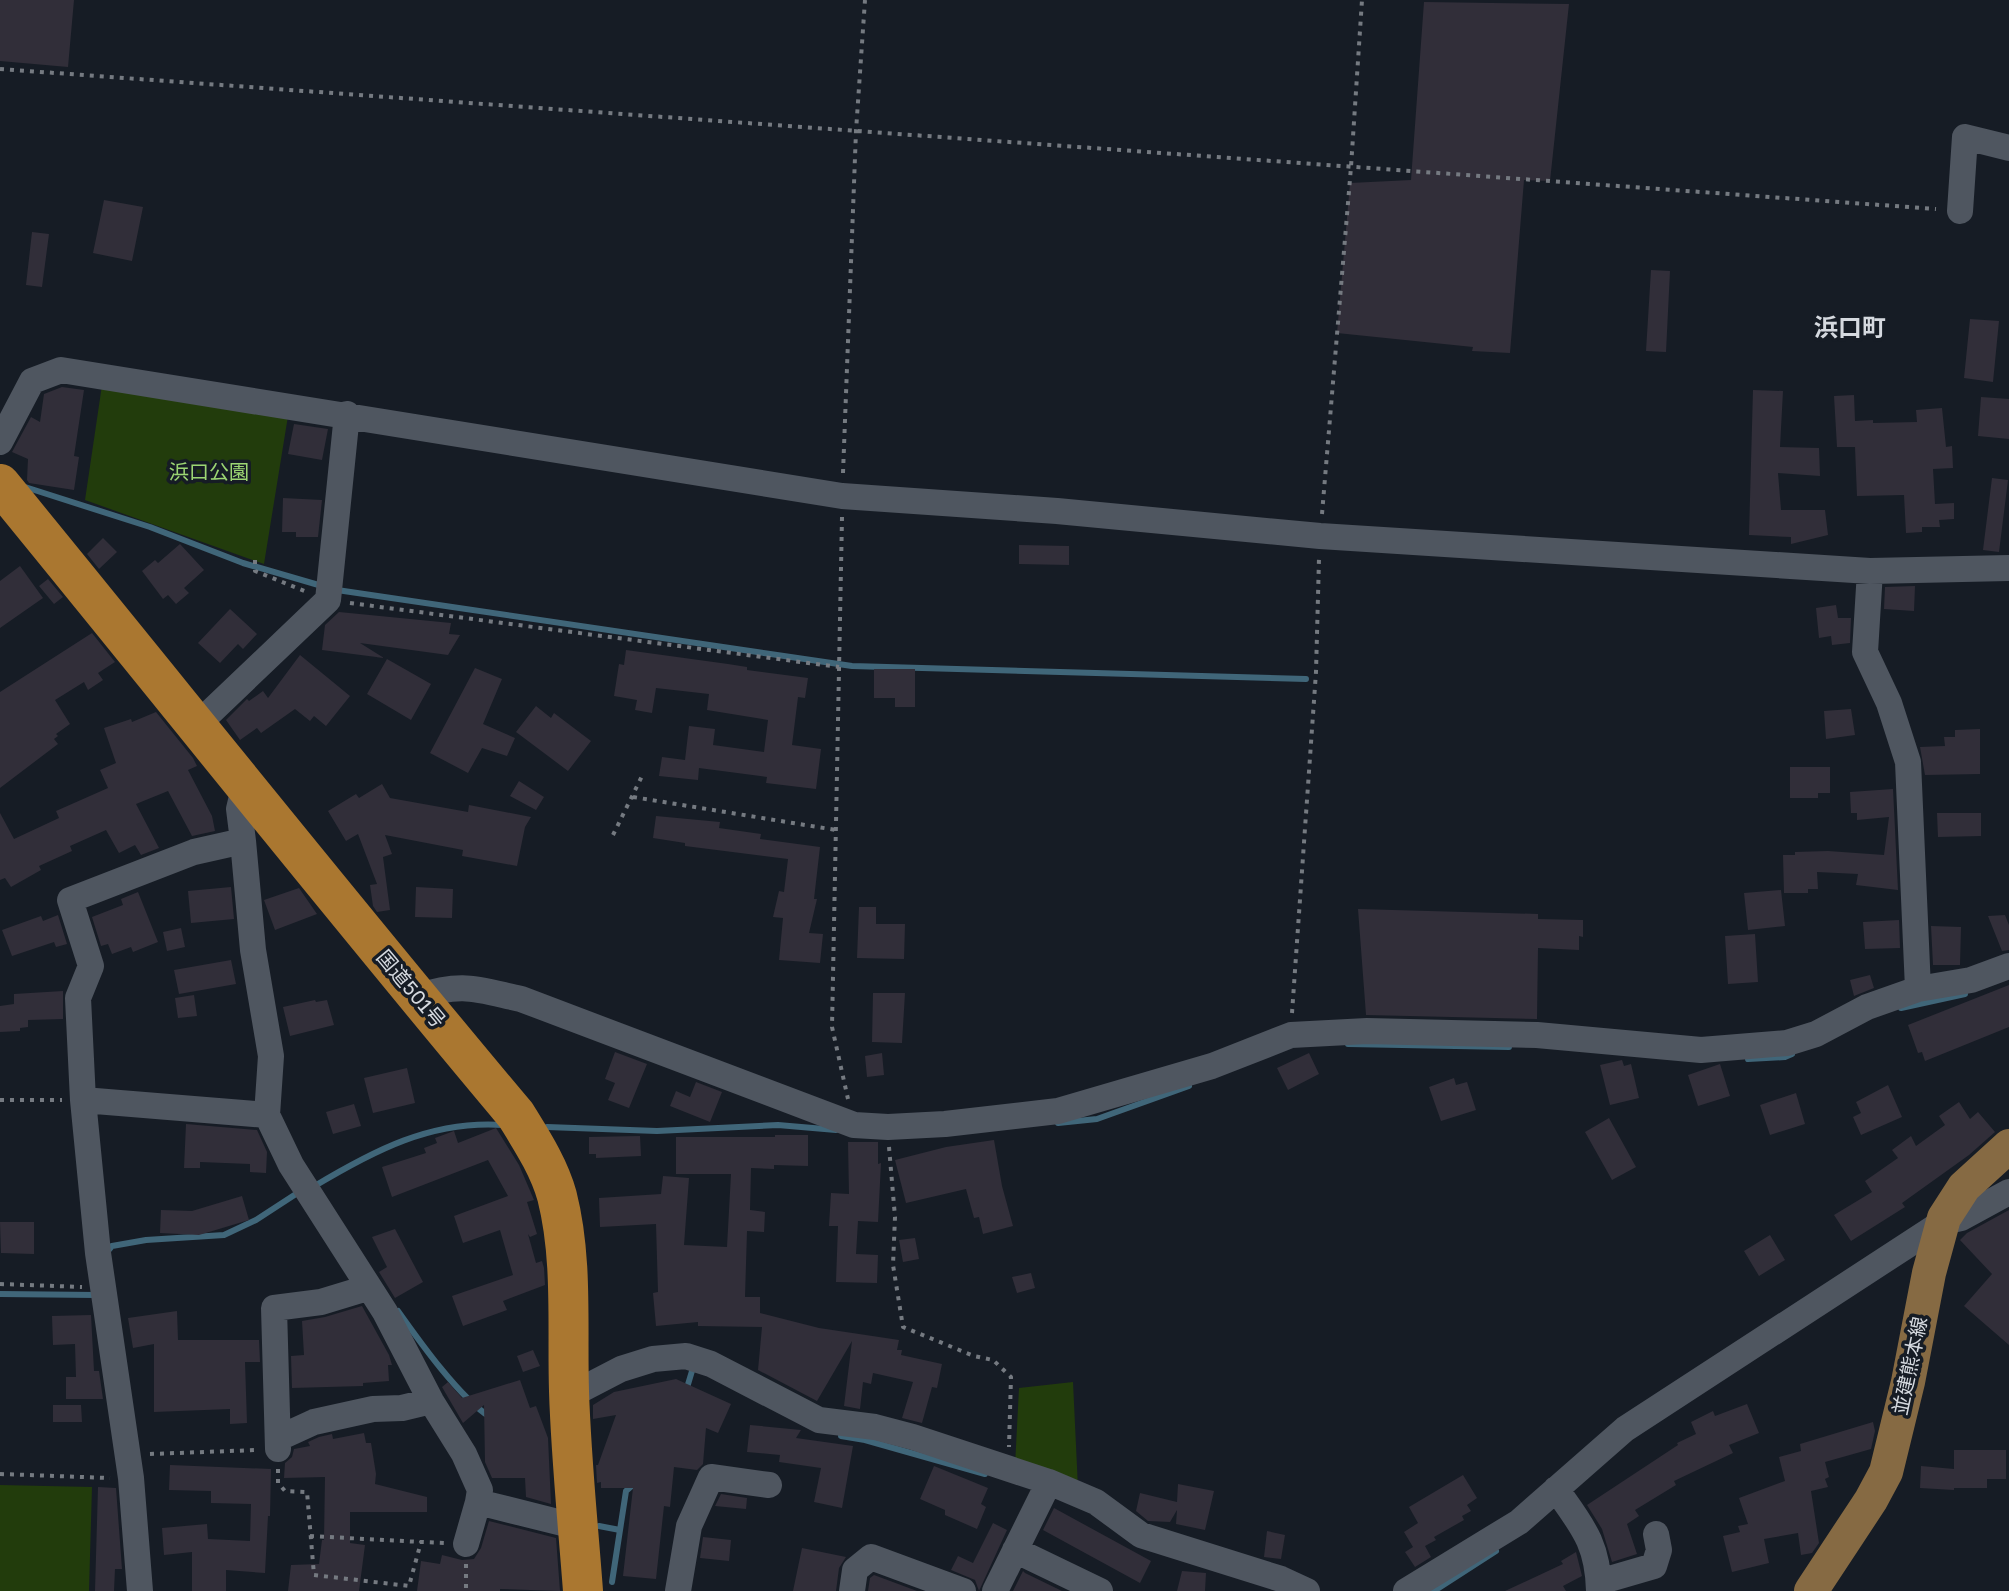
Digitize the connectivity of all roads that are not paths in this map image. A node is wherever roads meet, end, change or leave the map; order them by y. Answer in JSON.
{"nodes":[{"id":1,"x":2009,"y":148,"type":"edge"},
{"id":2,"x":1960,"y":211,"type":"road end"},
{"id":3,"x":347,"y":414,"type":"junction"},
{"id":4,"x":0,"y":442,"type":"edge"},
{"id":5,"x":0,"y":484,"type":"edge"},
{"id":6,"x":2009,"y":568,"type":"edge"},
{"id":7,"x":1870,"y":571,"type":"junction"},
{"id":8,"x":197,"y":725,"type":"junction"},
{"id":9,"x":244,"y":788,"type":"junction"},
{"id":10,"x":243,"y":841,"type":"junction"},
{"id":11,"x":2009,"y":966,"type":"edge"},
{"id":12,"x":1918,"y":989,"type":"junction"},
{"id":13,"x":416,"y":997,"type":"junction"},
{"id":14,"x":83,"y":1100,"type":"junction"},
{"id":15,"x":267,"y":1115,"type":"junction"},
{"id":16,"x":2009,"y":1146,"type":"edge"},
{"id":17,"x":2009,"y":1192,"type":"edge"},
{"id":18,"x":1943,"y":1222,"type":"junction"},
{"id":19,"x":367,"y":1288,"type":"junction"},
{"id":20,"x":569,"y":1396,"type":"junction"},
{"id":21,"x":431,"y":1401,"type":"junction"},
{"id":22,"x":769,"y":1485,"type":"dead end"},
{"id":23,"x":1556,"y":1489,"type":"junction"},
{"id":24,"x":1044,"y":1490,"type":"junction"},
{"id":25,"x":478,"y":1502,"type":"junction"},
{"id":26,"x":578,"y":1527,"type":"junction"},
{"id":27,"x":1656,"y":1534,"type":"dead end"},
{"id":28,"x":466,"y":1544,"type":"road end"},
{"id":29,"x":1015,"y":1550,"type":"junction"},
{"id":30,"x":1599,"y":1587,"type":"edge"},
{"id":31,"x":140,"y":1591,"type":"edge"},
{"id":32,"x":583,"y":1591,"type":"edge"},
{"id":33,"x":678,"y":1591,"type":"edge"},
{"id":34,"x":852,"y":1591,"type":"edge"},
{"id":35,"x":963,"y":1591,"type":"edge"},
{"id":36,"x":995,"y":1591,"type":"edge"},
{"id":37,"x":1100,"y":1591,"type":"edge"},
{"id":38,"x":1307,"y":1591,"type":"edge"},
{"id":39,"x":1406,"y":1591,"type":"edge"},
{"id":40,"x":1811,"y":1591,"type":"edge"}],
"edges":[{"from":1,"to":2,"type":"street"},
{"from":3,"to":4,"type":"street"},
{"from":3,"to":7,"type":"street"},
{"from":3,"to":8,"type":"street"},
{"from":5,"to":8,"type":"highway","name":"国道501号"},
{"from":6,"to":7,"type":"street"},
{"from":7,"to":12,"type":"street"},
{"from":8,"to":9,"type":"highway","name":"国道501号"},
{"from":9,"to":10,"type":"street"},
{"from":9,"to":13,"type":"highway","name":"国道501号"},
{"from":10,"to":14,"type":"street"},
{"from":10,"to":15,"type":"street"},
{"from":11,"to":12,"type":"street"},
{"from":12,"to":13,"type":"street"},
{"from":13,"to":20,"type":"highway","name":"国道501号"},
{"from":14,"to":15,"type":"street"},
{"from":14,"to":31,"type":"street"},
{"from":15,"to":19,"type":"street"},
{"from":16,"to":18,"type":"main road","name":"並建熊本線"},
{"from":17,"to":18,"type":"street"},
{"from":18,"to":23,"type":"street"},
{"from":18,"to":40,"type":"main road","name":"並建熊本線"},
{"from":19,"to":21,"type":"street"},
{"from":19,"to":21,"type":"street"},
{"from":20,"to":24,"type":"street"},
{"from":20,"to":26,"type":"highway","name":"国道501号"},
{"from":21,"to":25,"type":"street"},
{"from":22,"to":33,"type":"street"},
{"from":23,"to":30,"type":"street"},
{"from":23,"to":39,"type":"street"},
{"from":24,"to":29,"type":"street"},
{"from":24,"to":38,"type":"street"},
{"from":25,"to":26,"type":"street"},
{"from":25,"to":28,"type":"street"},
{"from":26,"to":32,"type":"highway","name":"国道501号"},
{"from":27,"to":30,"type":"street"},
{"from":29,"to":36,"type":"street"},
{"from":29,"to":37,"type":"street"},
{"from":34,"to":35,"type":"street"}]}
